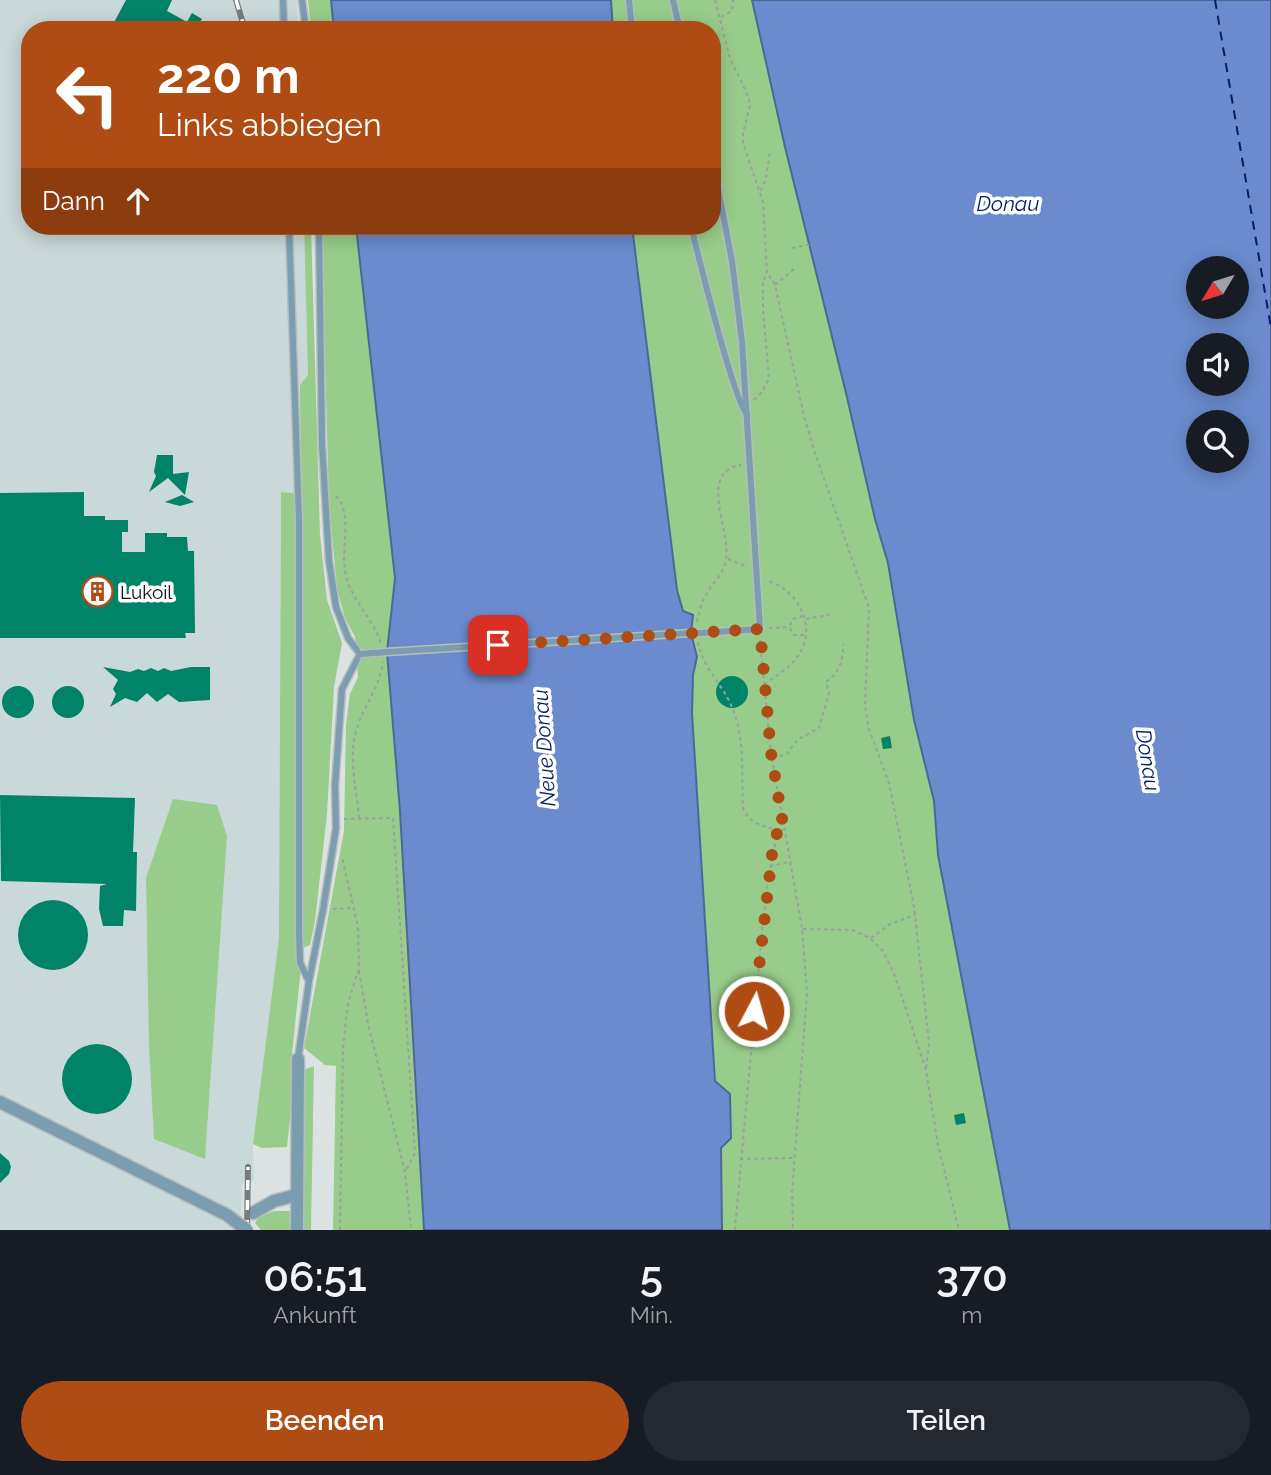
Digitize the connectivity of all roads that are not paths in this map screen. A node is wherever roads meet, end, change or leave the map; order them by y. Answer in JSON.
{"nodes":[{"id":1,"x":283,"y":0,"type":"edge"},
{"id":2,"x":302,"y":0,"type":"edge"},
{"id":3,"x":629,"y":0,"type":"edge"},
{"id":4,"x":673,"y":0,"type":"edge"},
{"id":5,"x":284,"y":21,"type":"edge"},
{"id":6,"x":305,"y":21,"type":"edge"},
{"id":7,"x":631,"y":21,"type":"edge"},
{"id":8,"x":678,"y":21,"type":"edge"},
{"id":9,"x":721,"y":208,"type":"edge"},
{"id":10,"x":289,"y":235,"type":"edge"},
{"id":11,"x":319,"y":235,"type":"edge"},
{"id":12,"x":693,"y":235,"type":"edge"},
{"id":13,"x":747,"y":414,"type":"junction"},
{"id":14,"x":360,"y":654,"type":"junction"},
{"id":15,"x":309,"y":981,"type":"junction"},
{"id":16,"x":299,"y":1059,"type":"joint"},
{"id":17,"x":0,"y":1102,"type":"edge"},
{"id":18,"x":298,"y":1195,"type":"junction"},
{"id":19,"x":253,"y":1213,"type":"joint"},
{"id":20,"x":246,"y":1228,"type":"edge"},
{"id":21,"x":297,"y":1230,"type":"edge"}],
"edges":[{"from":1,"to":5,"type":"lane"},
{"from":2,"to":6,"type":"lane"},
{"from":3,"to":7,"type":"lane"},
{"from":4,"to":8,"type":"lane"},
{"from":9,"to":13,"type":"lane"},
{"from":10,"to":15,"type":"lane"},
{"from":11,"to":14,"type":"lane"},
{"from":12,"to":13,"type":"lane"},
{"from":13,"to":14,"type":"lane","bridge":true},
{"from":14,"to":15,"type":"lane"},
{"from":15,"to":16,"type":"lane"},
{"from":16,"to":18,"type":"street"},
{"from":17,"to":20,"type":"street"},
{"from":18,"to":19,"type":"street"},
{"from":18,"to":21,"type":"street"},
{"from":19,"to":20,"type":"lane"}]}
